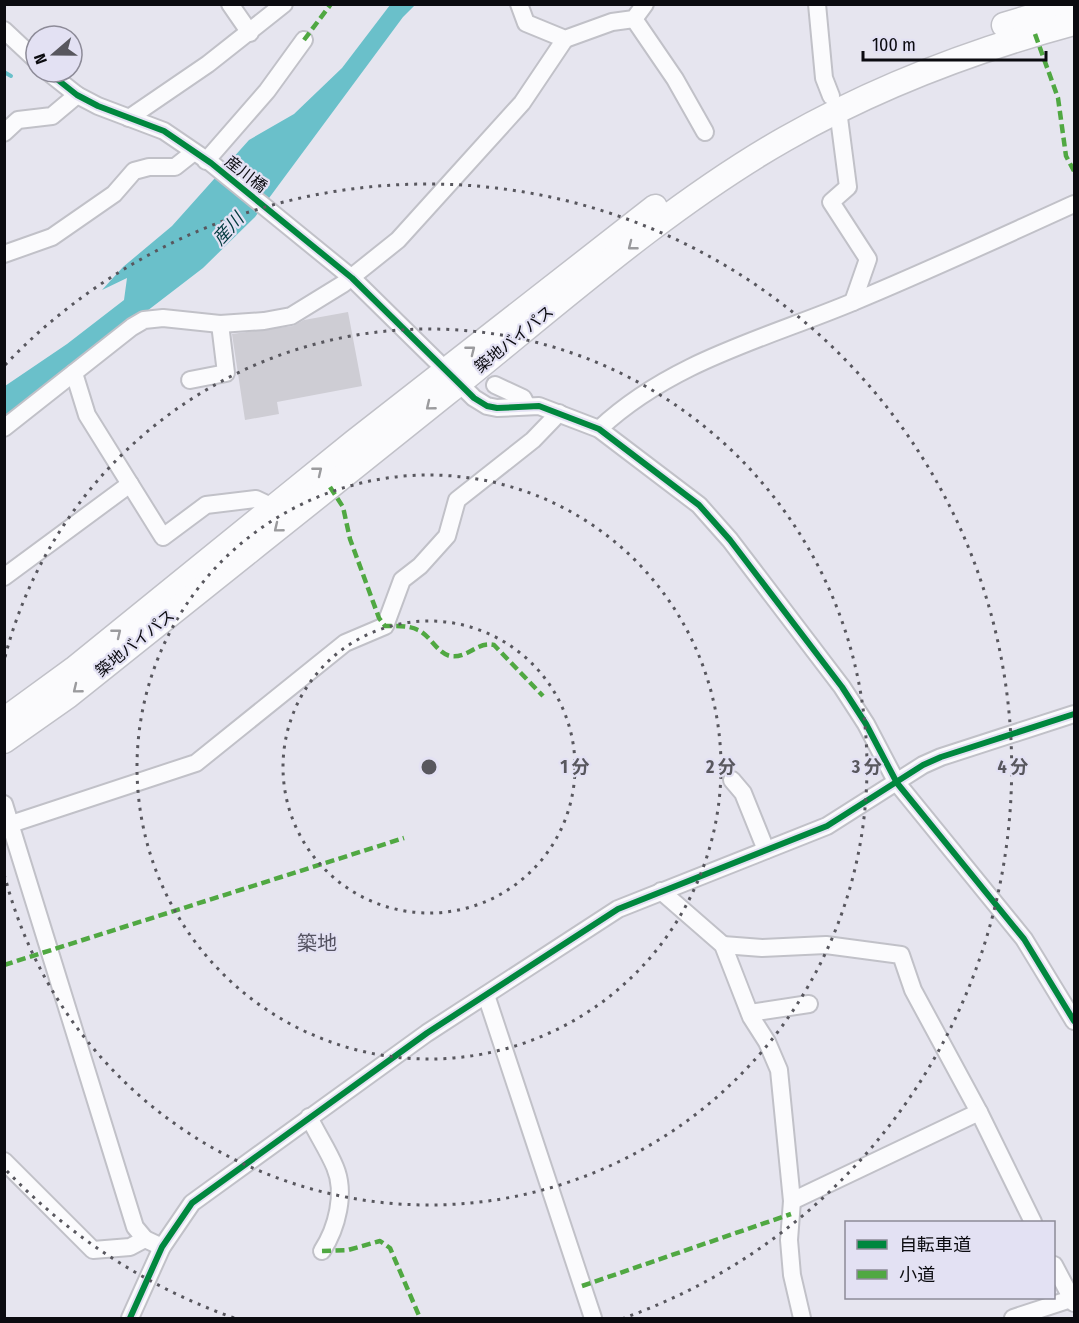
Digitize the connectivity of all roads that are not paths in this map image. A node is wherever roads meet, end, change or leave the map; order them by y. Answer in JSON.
{"nodes":[{"id":1,"x":230,"y":4,"type":"edge"},
{"id":2,"x":284,"y":4,"type":"edge"},
{"id":3,"x":519,"y":4,"type":"edge"},
{"id":4,"x":645,"y":4,"type":"edge"},
{"id":5,"x":818,"y":4,"type":"edge"},
{"id":6,"x":1073,"y":4,"type":"edge"},
{"id":7,"x":634,"y":20,"type":"junction"},
{"id":8,"x":1074,"y":23,"type":"edge"},
{"id":9,"x":4,"y":30,"type":"edge"},
{"id":10,"x":250,"y":33,"type":"junction"},
{"id":11,"x":565,"y":39,"type":"junction"},
{"id":12,"x":304,"y":40,"type":"dead end"},
{"id":13,"x":24,"y":49,"type":"edge"},
{"id":14,"x":63,"y":84,"type":"edge"},
{"id":15,"x":77,"y":95,"type":"junction"},
{"id":16,"x":835,"y":103,"type":"junction"},
{"id":17,"x":129,"y":118,"type":"junction"},
{"id":18,"x":705,"y":132,"type":"dead end"},
{"id":19,"x":4,"y":133,"type":"edge"},
{"id":20,"x":204,"y":159,"type":"junction"},
{"id":21,"x":1074,"y":204,"type":"edge"},
{"id":22,"x":4,"y":254,"type":"edge"},
{"id":23,"x":352,"y":278,"type":"junction"},
{"id":24,"x":853,"y":302,"type":"junction"},
{"id":25,"x":220,"y":324,"type":"junction"},
{"id":26,"x":74,"y":373,"type":"junction"},
{"id":27,"x":453,"y":376,"type":"junction"},
{"id":28,"x":190,"y":380,"type":"dead end"},
{"id":29,"x":495,"y":384,"type":"dead end"},
{"id":30,"x":527,"y":406,"type":"junction"},
{"id":31,"x":559,"y":413,"type":"junction"},
{"id":32,"x":4,"y":429,"type":"edge"},
{"id":33,"x":599,"y":429,"type":"junction"},
{"id":34,"x":130,"y":484,"type":"junction"},
{"id":35,"x":273,"y":507,"type":"junction"},
{"id":36,"x":4,"y":578,"type":"edge"},
{"id":37,"x":1074,"y":714,"type":"edge"},
{"id":38,"x":4,"y":720,"type":"edge"},
{"id":39,"x":4,"y":741,"type":"edge"},
{"id":40,"x":732,"y":780,"type":"dead end"},
{"id":41,"x":897,"y":783,"type":"junction"},
{"id":42,"x":4,"y":804,"type":"edge"},
{"id":43,"x":11,"y":824,"type":"junction"},
{"id":44,"x":766,"y":850,"type":"junction"},
{"id":45,"x":662,"y":891,"type":"junction"},
{"id":46,"x":723,"y":945,"type":"junction"},
{"id":47,"x":486,"y":995,"type":"junction"},
{"id":48,"x":809,"y":1004,"type":"dead end"},
{"id":49,"x":750,"y":1014,"type":"junction"},
{"id":50,"x":1074,"y":1021,"type":"edge"},
{"id":51,"x":979,"y":1113,"type":"junction"},
{"id":52,"x":309,"y":1117,"type":"junction"},
{"id":53,"x":4,"y":1161,"type":"edge"},
{"id":54,"x":792,"y":1201,"type":"junction"},
{"id":55,"x":1033,"y":1221,"type":"edge"},
{"id":56,"x":145,"y":1239,"type":"junction"},
{"id":57,"x":162,"y":1247,"type":"junction"},
{"id":58,"x":322,"y":1251,"type":"dead end"},
{"id":59,"x":1055,"y":1268,"type":"edge"},
{"id":60,"x":1073,"y":1300,"type":"edge"},
{"id":61,"x":130,"y":1318,"type":"edge"},
{"id":62,"x":593,"y":1318,"type":"edge"},
{"id":63,"x":802,"y":1318,"type":"edge"},
{"id":64,"x":1012,"y":1318,"type":"edge"}],
"edges":[{"from":1,"to":10,"type":"street"},
{"from":2,"to":10,"type":"street"},
{"from":3,"to":11,"type":"street"},
{"from":4,"to":7,"type":"street"},
{"from":5,"to":16,"type":"street"},
{"from":6,"to":16,"type":"highway","name":"築地バイパス"},
{"from":7,"to":11,"type":"street"},
{"from":7,"to":18,"type":"street"},
{"from":8,"to":16,"type":"highway","name":"築地バイパス"},
{"from":9,"to":13,"type":"street"},
{"from":10,"to":17,"type":"street"},
{"from":11,"to":23,"type":"street"},
{"from":12,"to":20,"type":"street"},
{"from":14,"to":15,"type":"street","name":"産川橋"},
{"from":15,"to":17,"type":"street","name":"産川橋"},
{"from":15,"to":19,"type":"street"},
{"from":16,"to":24,"type":"street"},
{"from":16,"to":27,"type":"highway","name":"築地バイパス"},
{"from":17,"to":20,"type":"street","name":"産川橋"},
{"from":20,"to":22,"type":"street"},
{"from":20,"to":23,"type":"street","name":"産川橋"},
{"from":21,"to":24,"type":"street"},
{"from":23,"to":25,"type":"street"},
{"from":23,"to":27,"type":"street","name":"産川橋"},
{"from":24,"to":33,"type":"street"},
{"from":25,"to":26,"type":"street"},
{"from":25,"to":28,"type":"street"},
{"from":26,"to":32,"type":"street"},
{"from":26,"to":34,"type":"street"},
{"from":27,"to":30,"type":"street","name":"産川橋"},
{"from":35,"to":27,"type":"highway","name":"築地バイパス","one_way":true},
{"from":27,"to":39,"type":"highway","name":"築地バイパス","one_way":true},
{"from":29,"to":30,"type":"street"},
{"from":30,"to":31,"type":"street"},
{"from":31,"to":33,"type":"street"},
{"from":31,"to":43,"type":"street"},
{"from":33,"to":41,"type":"street"},
{"from":34,"to":35,"type":"street"},
{"from":34,"to":36,"type":"street"},
{"from":38,"to":35,"type":"highway","name":"築地バイパス","one_way":true},
{"from":37,"to":41,"type":"street"},
{"from":40,"to":44,"type":"street"},
{"from":41,"to":44,"type":"street"},
{"from":41,"to":50,"type":"street"},
{"from":42,"to":43,"type":"street"},
{"from":43,"to":56,"type":"street"},
{"from":44,"to":45,"type":"street"},
{"from":45,"to":46,"type":"street"},
{"from":45,"to":47,"type":"street"},
{"from":46,"to":49,"type":"street"},
{"from":46,"to":51,"type":"street"},
{"from":47,"to":52,"type":"street"},
{"from":47,"to":62,"type":"street"},
{"from":48,"to":49,"type":"street"},
{"from":49,"to":54,"type":"street"},
{"from":51,"to":54,"type":"street"},
{"from":51,"to":55,"type":"street"},
{"from":52,"to":57,"type":"street"},
{"from":52,"to":58,"type":"street"},
{"from":53,"to":56,"type":"street"},
{"from":54,"to":63,"type":"street"},
{"from":56,"to":57,"type":"street"},
{"from":57,"to":61,"type":"street"},
{"from":59,"to":60,"type":"street"},
{"from":60,"to":64,"type":"street"}]}
